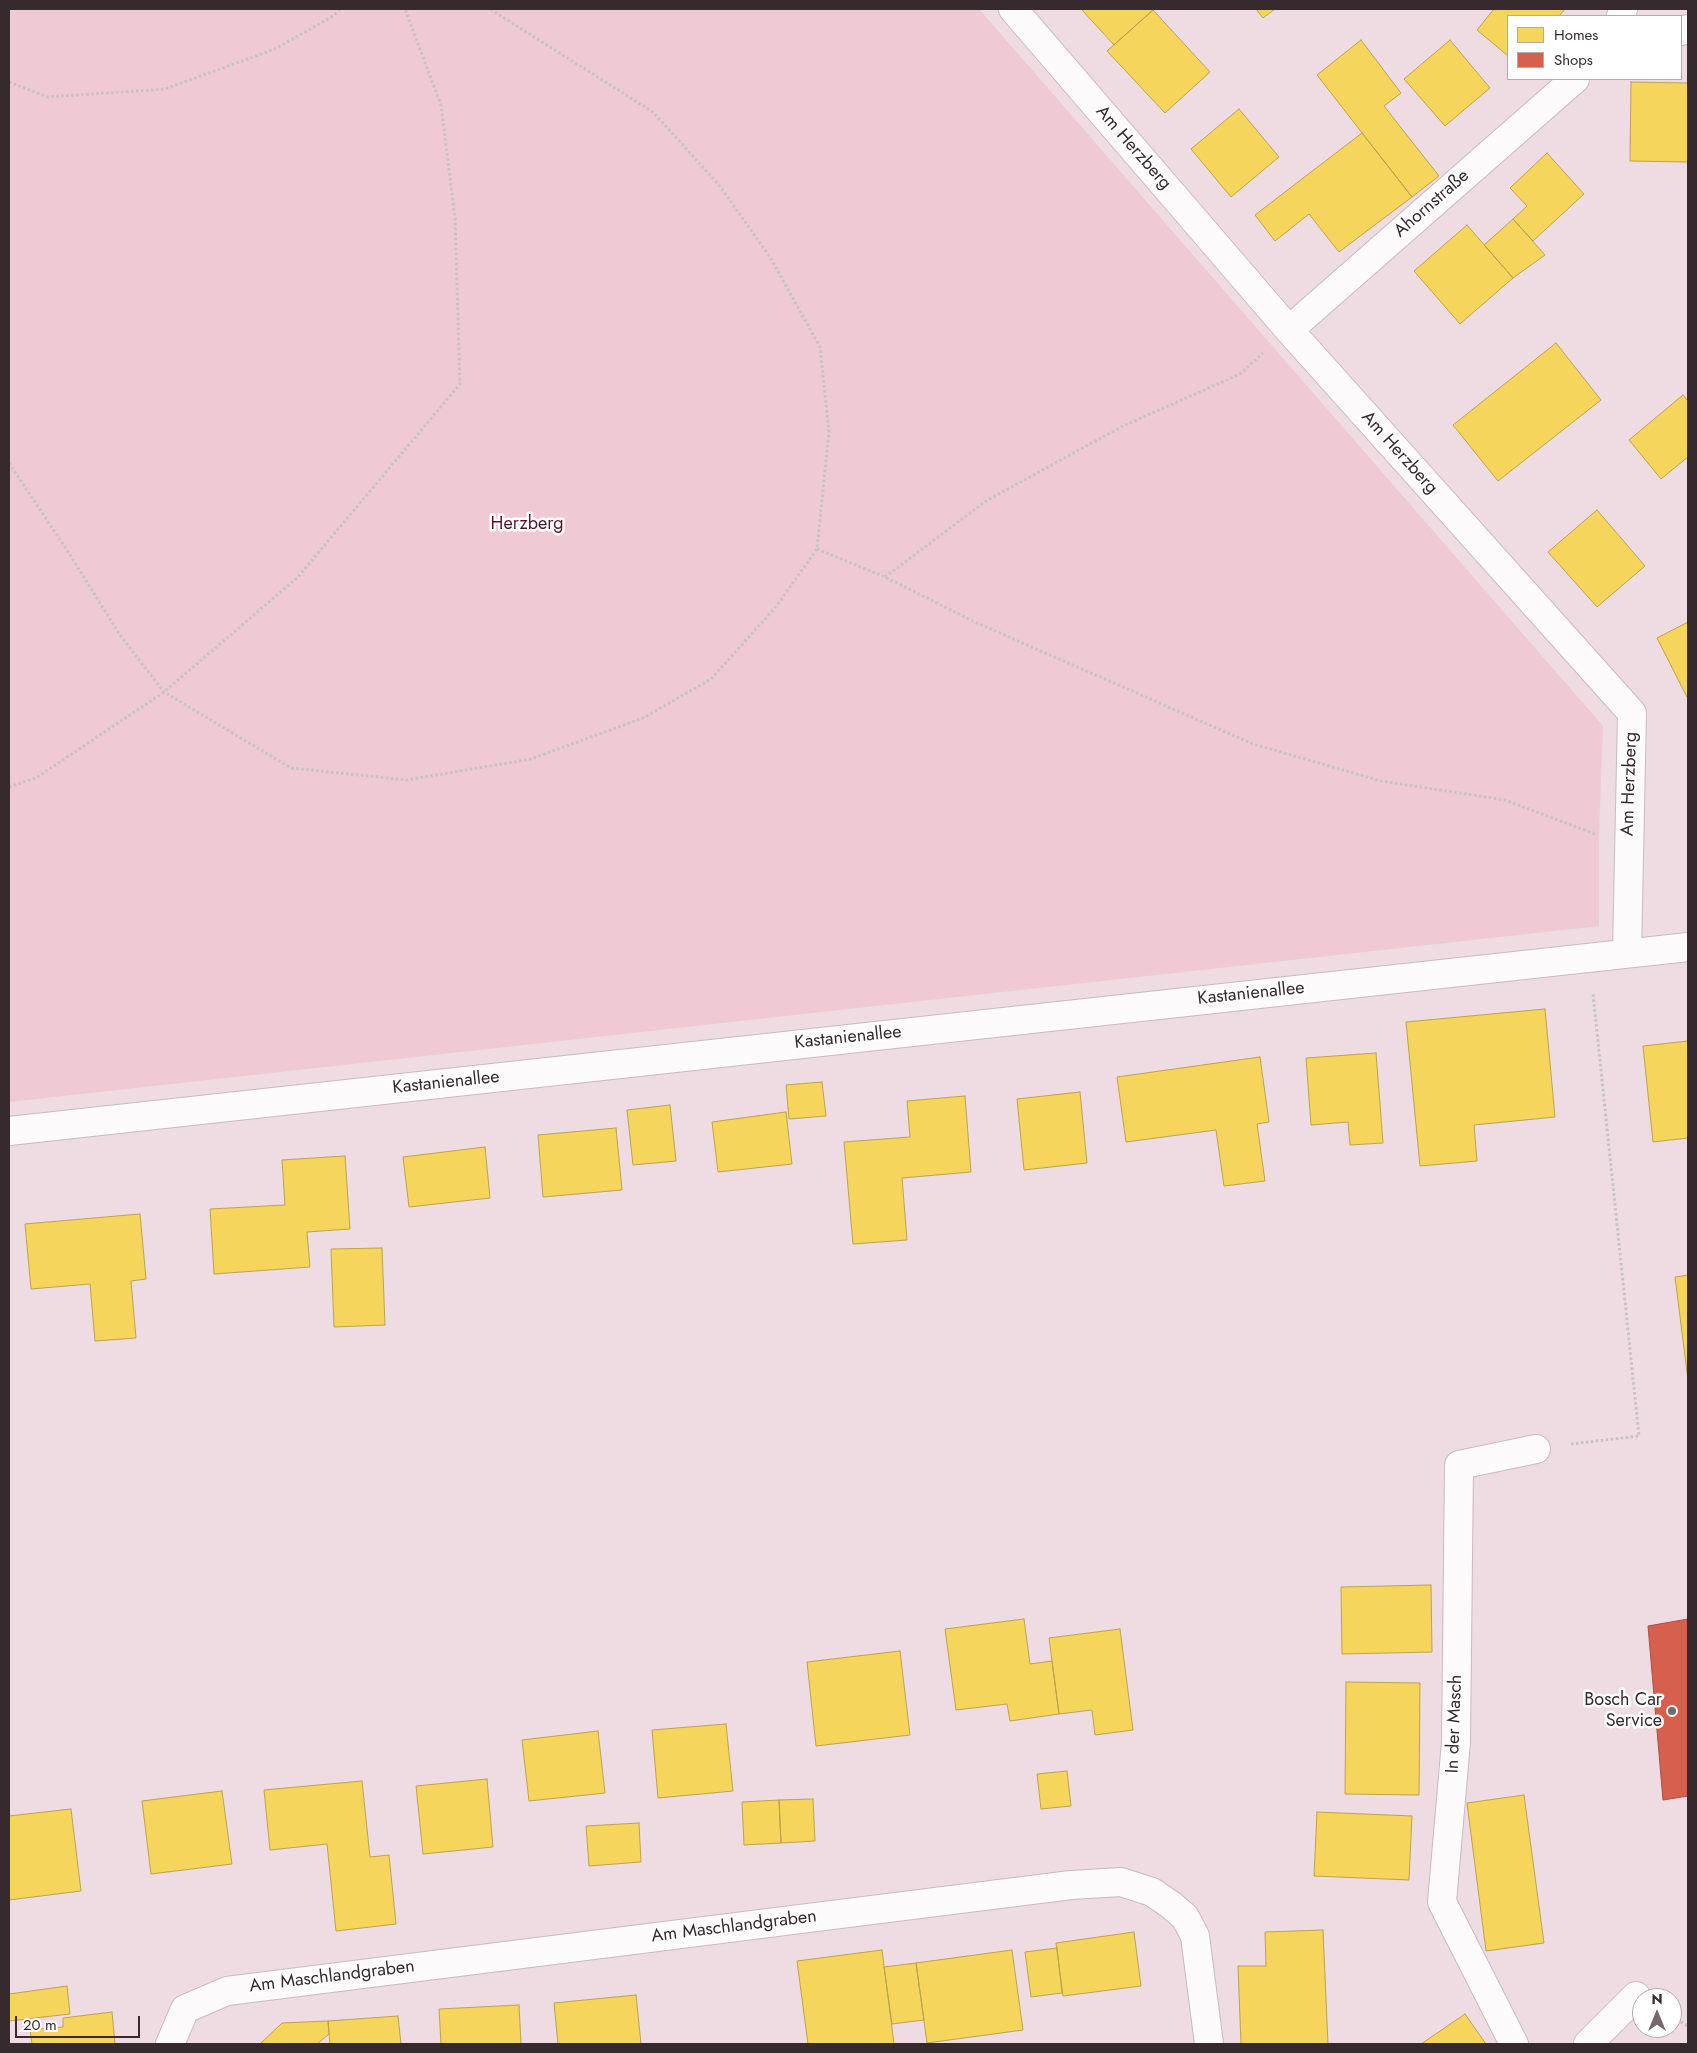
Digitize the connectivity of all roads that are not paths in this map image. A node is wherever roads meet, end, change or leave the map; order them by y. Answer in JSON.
{"nodes":[{"id":1,"x":1013,"y":9,"type":"edge"},
{"id":2,"x":1574,"y":80,"type":"edge"},
{"id":3,"x":1289,"y":330,"type":"junction"},
{"id":4,"x":1688,"y":947,"type":"edge"},
{"id":5,"x":1627,"y":952,"type":"junction"},
{"id":6,"x":9,"y":1131,"type":"edge"},
{"id":7,"x":1536,"y":1449,"type":"road end"},
{"id":8,"x":1632,"y":2000,"type":"edge"},
{"id":9,"x":170,"y":2044,"type":"edge"},
{"id":10,"x":1209,"y":2044,"type":"edge"},
{"id":11,"x":1514,"y":2044,"type":"edge"},
{"id":12,"x":1588,"y":2044,"type":"edge"}],
"edges":[{"from":1,"to":3,"type":"street","name":"Am Herzberg"},
{"from":2,"to":3,"type":"street","name":"Ahornstraße"},
{"from":3,"to":5,"type":"street","name":"Am Herzberg"},
{"from":4,"to":5,"type":"street","name":"Kastanienallee"},
{"from":5,"to":6,"type":"street","name":"Kastanienallee"},
{"from":7,"to":11,"type":"street","name":"In der Masch"},
{"from":8,"to":12,"type":"street"},
{"from":9,"to":10,"type":"street","name":"Am Maschlandgraben"}]}
